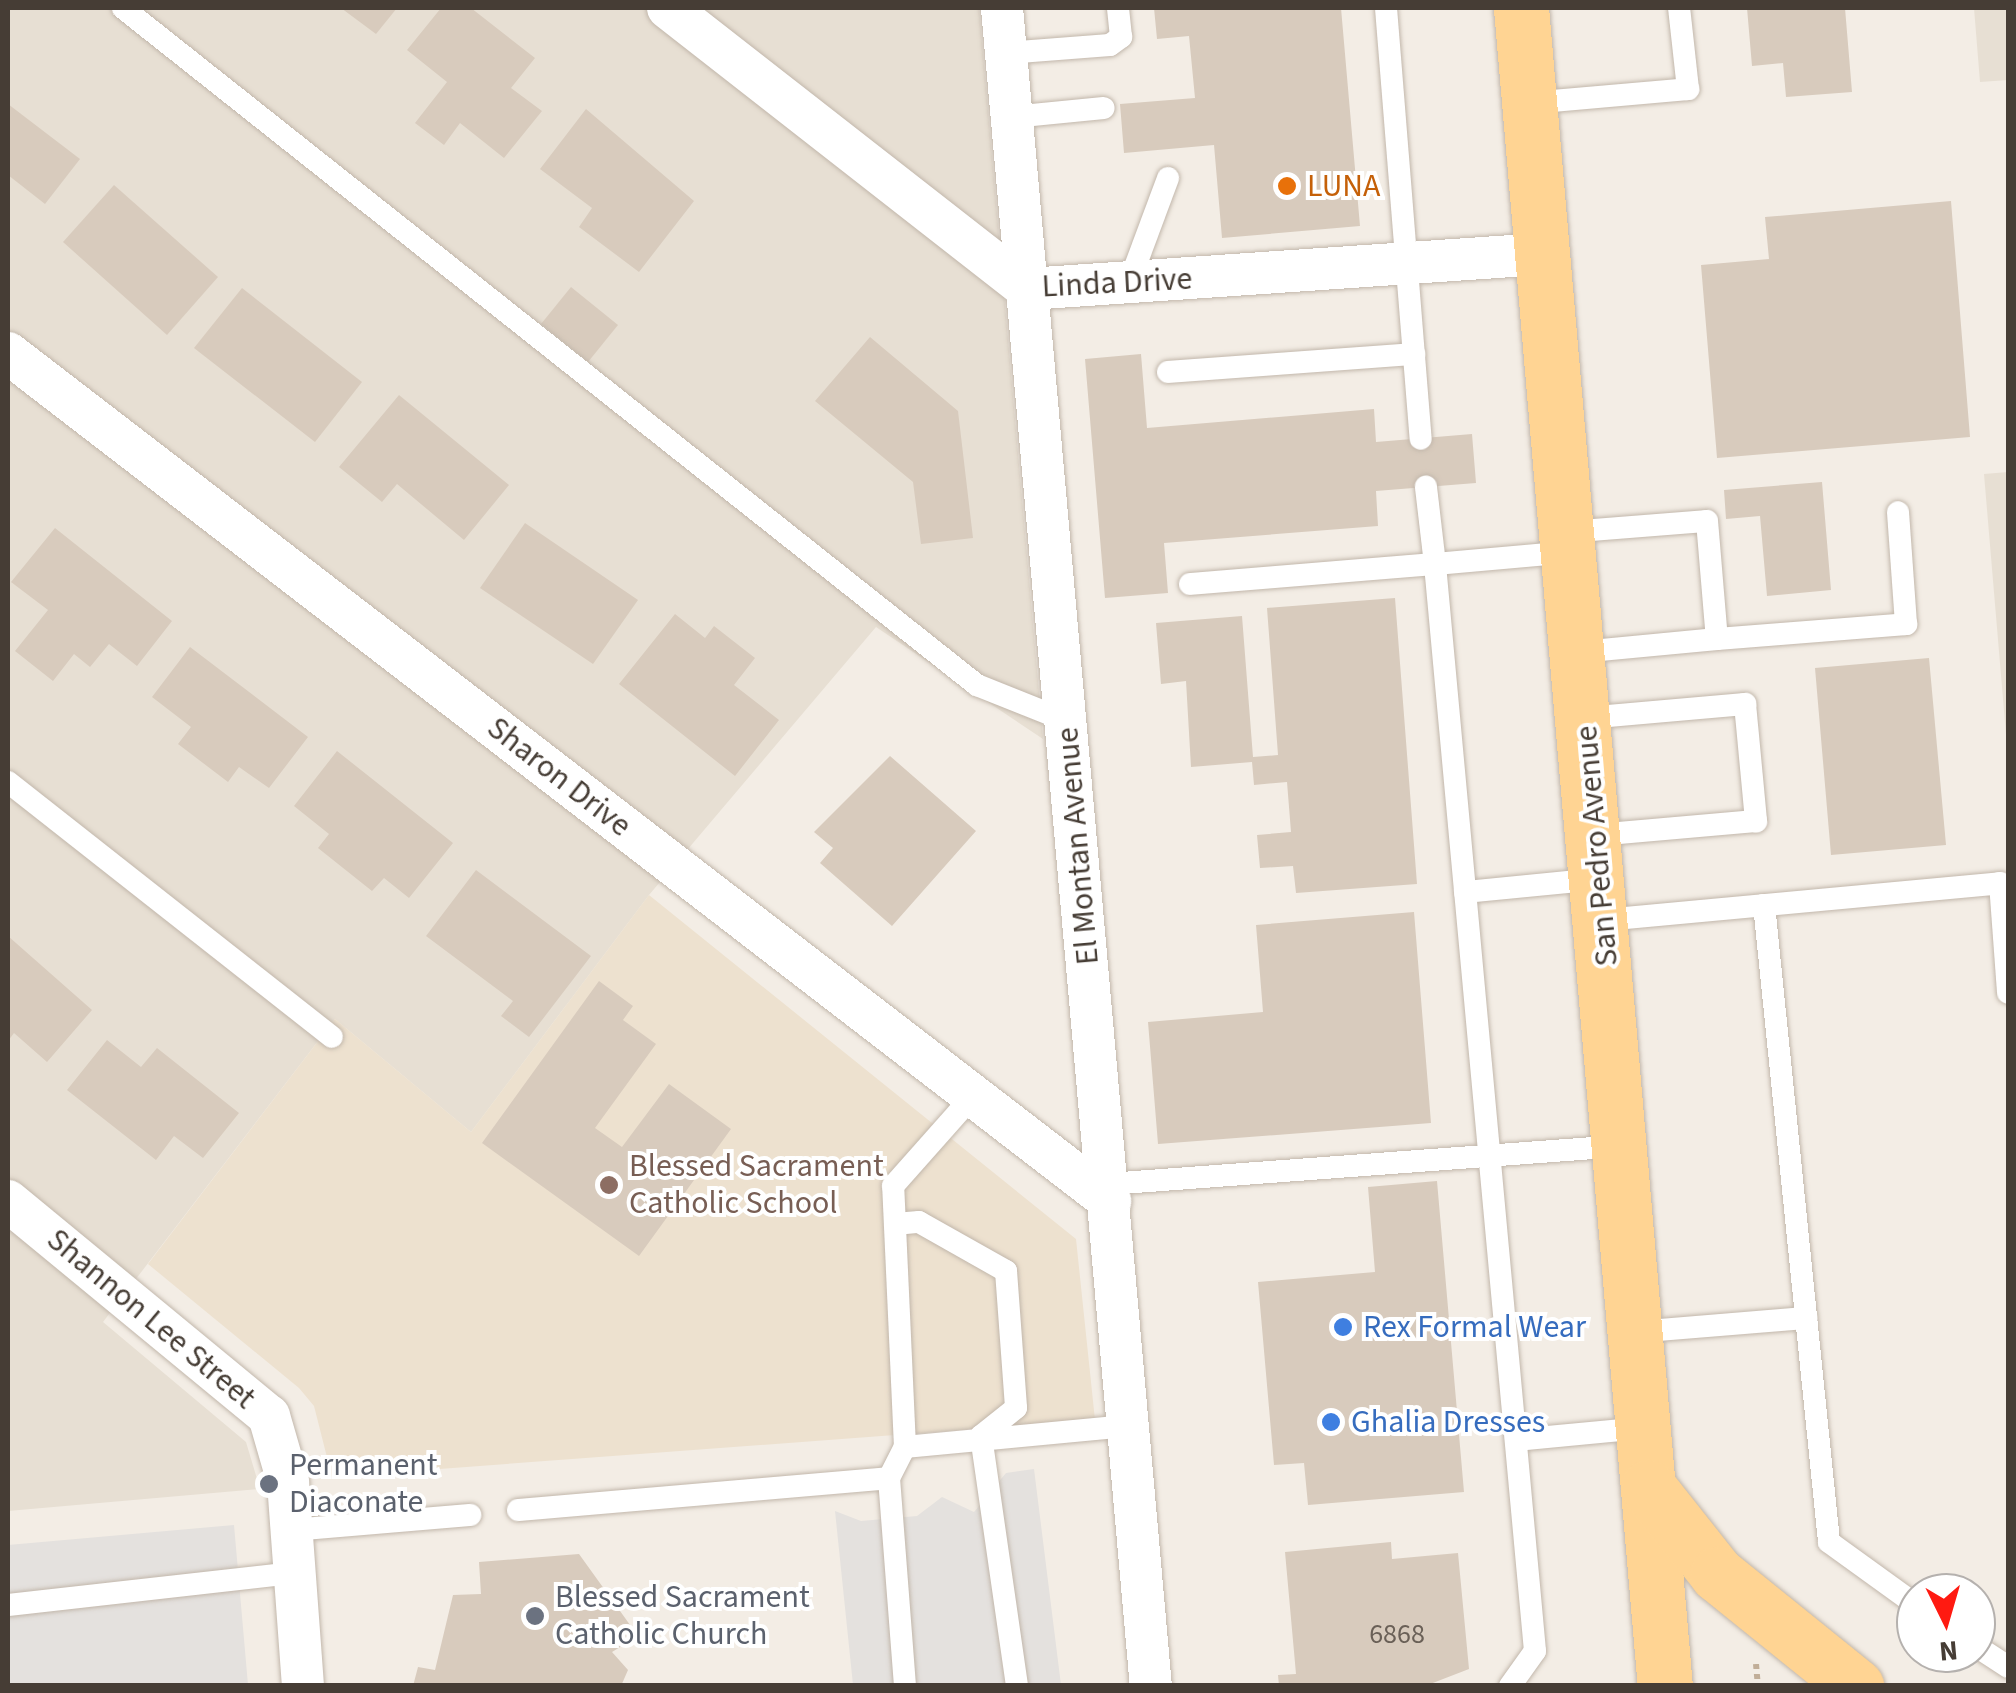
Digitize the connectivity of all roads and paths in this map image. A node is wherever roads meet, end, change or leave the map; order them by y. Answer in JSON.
{"nodes":[{"id":1,"x":122,"y":8,"type":"edge"},
{"id":2,"x":668,"y":8,"type":"edge"},
{"id":3,"x":1002,"y":8,"type":"edge"},
{"id":4,"x":1118,"y":8,"type":"edge"},
{"id":5,"x":1386,"y":8,"type":"edge"},
{"id":6,"x":1521,"y":8,"type":"edge"},
{"id":7,"x":1680,"y":8,"type":"edge"},
{"id":8,"x":1006,"y":52,"type":"junction"},
{"id":9,"x":1529,"y":103,"type":"junction"},
{"id":10,"x":1104,"y":108,"type":"dead end"},
{"id":11,"x":1012,"y":117,"type":"junction"},
{"id":12,"x":1168,"y":178,"type":"dead end"},
{"id":13,"x":1542,"y":254,"type":"junction"},
{"id":14,"x":1406,"y":263,"type":"junction"},
{"id":15,"x":1129,"y":282,"type":"junction"},
{"id":16,"x":1028,"y":290,"type":"junction"},
{"id":17,"x":8,"y":353,"type":"edge"},
{"id":18,"x":1414,"y":354,"type":"junction"},
{"id":19,"x":1168,"y":372,"type":"dead end"},
{"id":20,"x":1421,"y":439,"type":"dead end"},
{"id":21,"x":1426,"y":487,"type":"dead end"},
{"id":22,"x":1898,"y":512,"type":"dead end"},
{"id":23,"x":1569,"y":542,"type":"junction"},
{"id":24,"x":1435,"y":564,"type":"junction"},
{"id":25,"x":1190,"y":584,"type":"dead end"},
{"id":26,"x":1717,"y":640,"type":"junction"},
{"id":27,"x":1579,"y":652,"type":"junction"},
{"id":28,"x":1586,"y":718,"type":"junction"},
{"id":29,"x":1066,"y":721,"type":"junction"},
{"id":30,"x":8,"y":782,"type":"edge"},
{"id":31,"x":1600,"y":878,"type":"junction"},
{"id":32,"x":2004,"y":883,"type":"edge"},
{"id":33,"x":1465,"y":892,"type":"junction"},
{"id":34,"x":1764,"y":905,"type":"junction"},
{"id":35,"x":2008,"y":993,"type":"edge"},
{"id":36,"x":332,"y":1038,"type":"dead end"},
{"id":37,"x":973,"y":1096,"type":"junction"},
{"id":38,"x":1621,"y":1146,"type":"junction"},
{"id":39,"x":1490,"y":1158,"type":"junction"},
{"id":40,"x":1109,"y":1193,"type":"junction"},
{"id":41,"x":8,"y":1201,"type":"edge"},
{"id":42,"x":895,"y":1224,"type":"junction"},
{"id":43,"x":1806,"y":1318,"type":"junction"},
{"id":44,"x":1634,"y":1332,"type":"junction"},
{"id":45,"x":1129,"y":1426,"type":"junction"},
{"id":46,"x":1643,"y":1428,"type":"junction"},
{"id":47,"x":982,"y":1436,"type":"junction"},
{"id":48,"x":1516,"y":1440,"type":"junction"},
{"id":49,"x":905,"y":1447,"type":"junction"},
{"id":50,"x":889,"y":1478,"type":"junction"},
{"id":51,"x":1648,"y":1487,"type":"junction"},
{"id":52,"x":518,"y":1510,"type":"dead end"},
{"id":53,"x":470,"y":1516,"type":"dead end"},
{"id":54,"x":291,"y":1530,"type":"junction"},
{"id":55,"x":294,"y":1573,"type":"junction"},
{"id":56,"x":1896,"y":1591,"type":"edge"},
{"id":57,"x":8,"y":1605,"type":"edge"},
{"id":58,"x":302,"y":1685,"type":"edge"},
{"id":59,"x":905,"y":1686,"type":"edge"},
{"id":60,"x":1017,"y":1686,"type":"edge"},
{"id":61,"x":1151,"y":1686,"type":"edge"},
{"id":62,"x":1510,"y":1686,"type":"edge"},
{"id":63,"x":1665,"y":1686,"type":"edge"},
{"id":64,"x":1856,"y":1686,"type":"edge"}],
"edges":[{"from":1,"to":29,"type":"lane"},
{"from":2,"to":16,"type":"street","name":"Linda Drive"},
{"from":3,"to":8,"type":"street","name":"El Montan Avenue"},
{"from":4,"to":8,"type":"lane"},
{"from":5,"to":14,"type":"lane"},
{"from":6,"to":9,"type":"main road","name":"San Pedro Avenue"},
{"from":7,"to":9,"type":"lane"},
{"from":8,"to":11,"type":"street","name":"El Montan Avenue"},
{"from":9,"to":13,"type":"main road","name":"San Pedro Avenue"},
{"from":10,"to":11,"type":"lane"},
{"from":11,"to":16,"type":"street","name":"El Montan Avenue"},
{"from":12,"to":15,"type":"lane"},
{"from":13,"to":14,"type":"street","name":"Linda Drive"},
{"from":13,"to":23,"type":"main road","name":"San Pedro Avenue"},
{"from":14,"to":15,"type":"street","name":"Linda Drive"},
{"from":14,"to":18,"type":"lane"},
{"from":15,"to":16,"type":"street","name":"Linda Drive"},
{"from":16,"to":29,"type":"street","name":"El Montan Avenue"},
{"from":17,"to":37,"type":"street","name":"Sharon Drive"},
{"from":18,"to":19,"type":"lane"},
{"from":18,"to":20,"type":"lane"},
{"from":21,"to":24,"type":"lane"},
{"from":22,"to":26,"type":"lane"},
{"from":23,"to":24,"type":"lane"},
{"from":23,"to":26,"type":"lane"},
{"from":23,"to":27,"type":"main road","name":"San Pedro Avenue"},
{"from":24,"to":25,"type":"lane"},
{"from":24,"to":33,"type":"lane"},
{"from":26,"to":27,"type":"lane"},
{"from":27,"to":28,"type":"main road","name":"San Pedro Avenue"},
{"from":28,"to":31,"type":"main road","name":"San Pedro Avenue"},
{"from":28,"to":31,"type":"lane"},
{"from":29,"to":40,"type":"street","name":"El Montan Avenue"},
{"from":30,"to":36,"type":"lane"},
{"from":31,"to":33,"type":"lane"},
{"from":31,"to":34,"type":"lane"},
{"from":31,"to":38,"type":"main road","name":"San Pedro Avenue"},
{"from":32,"to":34,"type":"lane"},
{"from":32,"to":35,"type":"lane"},
{"from":33,"to":39,"type":"lane"},
{"from":34,"to":43,"type":"lane"},
{"from":37,"to":40,"type":"street","name":"Sharon Drive"},
{"from":37,"to":42,"type":"lane"},
{"from":38,"to":39,"type":"lane"},
{"from":38,"to":44,"type":"main road","name":"San Pedro Avenue"},
{"from":39,"to":40,"type":"lane"},
{"from":39,"to":48,"type":"lane"},
{"from":40,"to":45,"type":"street","name":"El Montan Avenue"},
{"from":41,"to":54,"type":"street","name":"Shannon Lee Street"},
{"from":42,"to":47,"type":"lane"},
{"from":42,"to":49,"type":"lane"},
{"from":43,"to":44,"type":"lane"},
{"from":43,"to":56,"type":"lane"},
{"from":44,"to":46,"type":"main road","name":"San Pedro Avenue"},
{"from":45,"to":47,"type":"lane"},
{"from":45,"to":61,"type":"street","name":"El Montan Avenue"},
{"from":46,"to":48,"type":"lane"},
{"from":46,"to":51,"type":"main road","name":"San Pedro Avenue"},
{"from":47,"to":49,"type":"lane"},
{"from":47,"to":60,"type":"lane"},
{"from":48,"to":62,"type":"lane"},
{"from":49,"to":50,"type":"lane"},
{"from":50,"to":52,"type":"lane"},
{"from":50,"to":59,"type":"lane"},
{"from":51,"to":63,"type":"main road","name":"San Pedro Avenue"},
{"from":51,"to":64,"type":"main road"},
{"from":53,"to":54,"type":"lane"},
{"from":54,"to":55,"type":"street","name":"Shannon Lee Street"},
{"from":55,"to":57,"type":"lane"},
{"from":55,"to":58,"type":"street","name":"Shannon Lee Street"}]}
